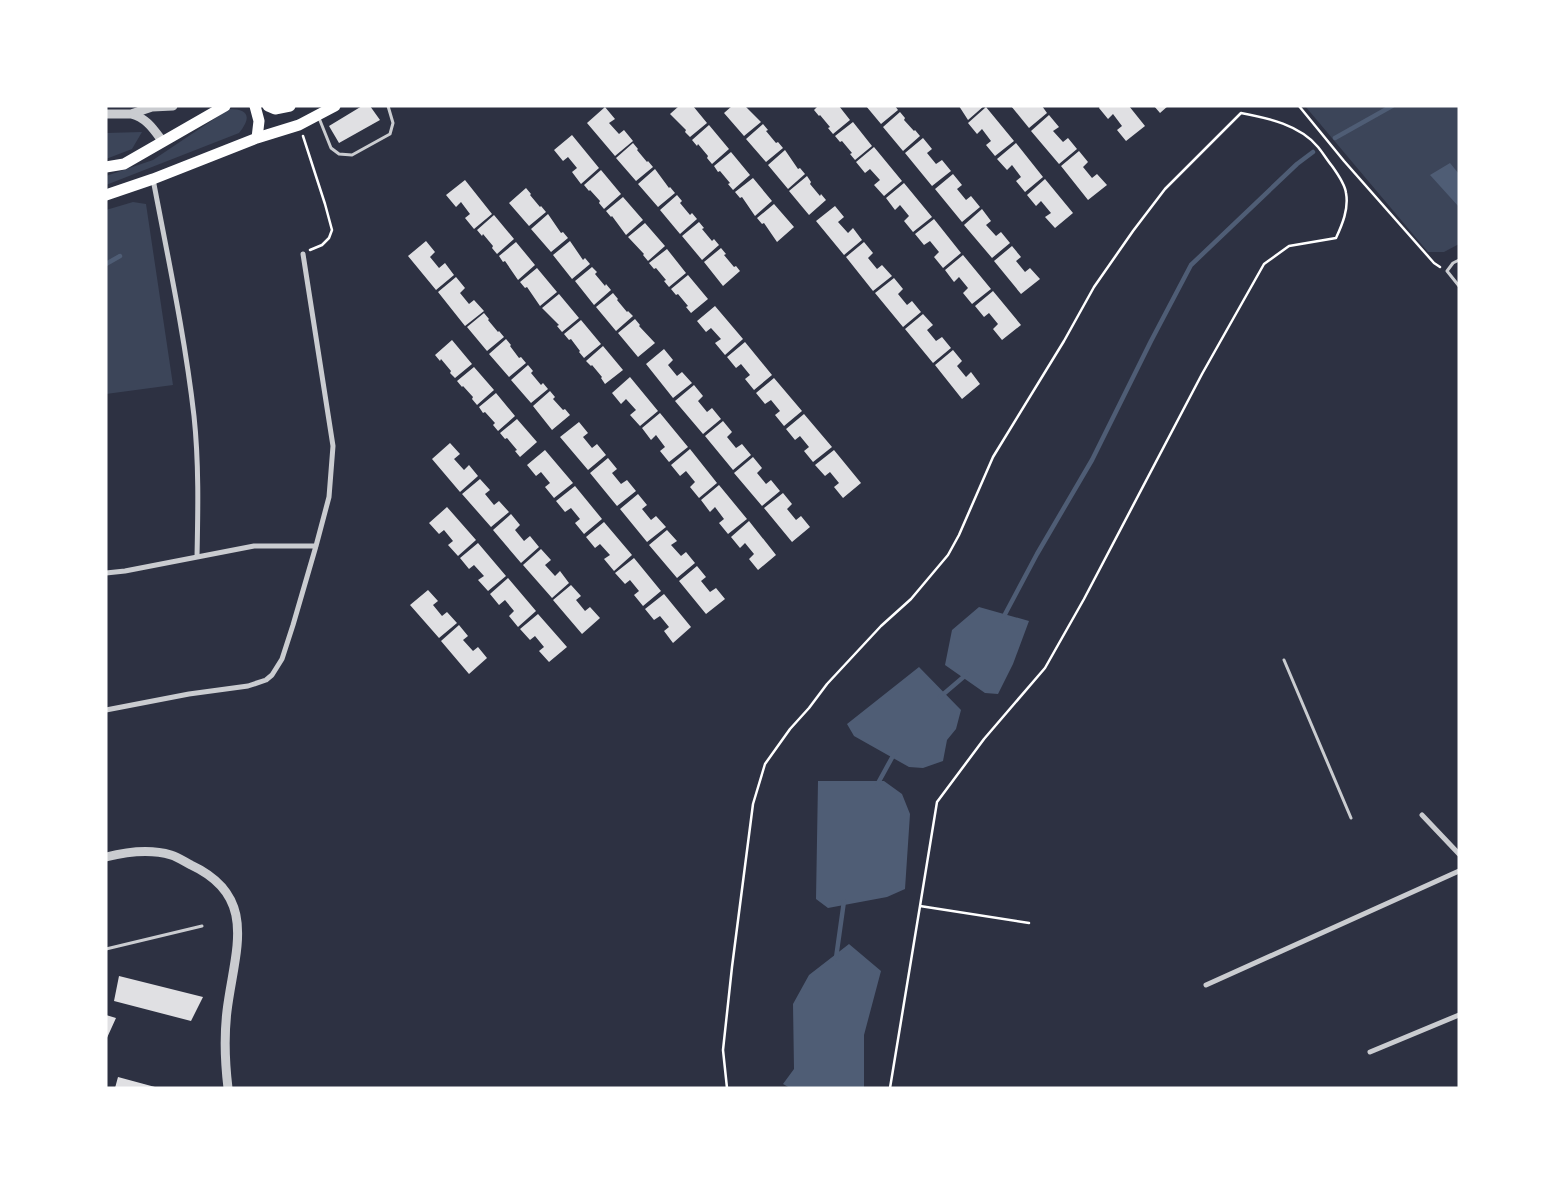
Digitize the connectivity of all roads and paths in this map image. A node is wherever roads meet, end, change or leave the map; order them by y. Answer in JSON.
{"nodes":[{"id":1,"x":173,"y":106,"type":"edge"},
{"id":2,"x":225,"y":106,"type":"edge"},
{"id":3,"x":255,"y":106,"type":"edge"},
{"id":4,"x":268,"y":106,"type":"edge"},
{"id":5,"x":290,"y":106,"type":"edge"},
{"id":6,"x":335,"y":106,"type":"edge"},
{"id":7,"x":388,"y":106,"type":"edge"},
{"id":8,"x":1299,"y":106,"type":"edge"},
{"id":9,"x":109,"y":111,"type":"edge"},
{"id":10,"x":131,"y":114,"type":"junction"},
{"id":11,"x":318,"y":116,"type":"junction"},
{"id":12,"x":299,"y":125,"type":"junction"},
{"id":13,"x":257,"y":138,"type":"junction"},
{"id":14,"x":163,"y":142,"type":"junction"},
{"id":15,"x":106,"y":167,"type":"edge"},
{"id":16,"x":153,"y":179,"type":"junction"},
{"id":17,"x":106,"y":194,"type":"edge"},
{"id":18,"x":303,"y":254,"type":"joint"},
{"id":19,"x":1459,"y":260,"type":"edge"},
{"id":20,"x":1447,"y":271,"type":"junction"},
{"id":21,"x":1459,"y":286,"type":"edge"},
{"id":22,"x":316,"y":546,"type":"junction"},
{"id":23,"x":198,"y":557,"type":"junction"},
{"id":24,"x":106,"y":574,"type":"edge"},
{"id":25,"x":1284,"y":660,"type":"dead end"},
{"id":26,"x":106,"y":710,"type":"edge"},
{"id":27,"x":1422,"y":815,"type":"dead end"},
{"id":28,"x":1351,"y":818,"type":"dead end"},
{"id":29,"x":1459,"y":854,"type":"edge"},
{"id":30,"x":106,"y":857,"type":"edge"},
{"id":31,"x":1459,"y":871,"type":"edge"},
{"id":32,"x":920,"y":906,"type":"junction"},
{"id":33,"x":1028,"y":923,"type":"dead end"},
{"id":34,"x":202,"y":926,"type":"dead end"},
{"id":35,"x":106,"y":949,"type":"edge"},
{"id":36,"x":1206,"y":985,"type":"dead end"},
{"id":37,"x":1459,"y":1015,"type":"edge"},
{"id":38,"x":1370,"y":1052,"type":"dead end"},
{"id":39,"x":228,"y":1088,"type":"edge"},
{"id":40,"x":727,"y":1088,"type":"edge"},
{"id":41,"x":890,"y":1088,"type":"edge"}],
"edges":[{"from":1,"to":10,"type":"street"},
{"from":2,"to":14,"type":"main road"},
{"from":3,"to":13,"type":"main road"},
{"from":4,"to":5,"type":"main road"},
{"from":6,"to":11,"type":"main road"},
{"from":7,"to":11,"type":"lane"},
{"from":8,"to":20,"type":"path"},
{"from":9,"to":10,"type":"street"},
{"from":10,"to":14,"type":"street"},
{"from":11,"to":12,"type":"main road"},
{"from":12,"to":13,"type":"main road"},
{"from":12,"to":18,"type":"path"},
{"from":13,"to":16,"type":"main road"},
{"from":14,"to":15,"type":"main road"},
{"from":16,"to":17,"type":"main road"},
{"from":16,"to":23,"type":"street"},
{"from":18,"to":22,"type":"street"},
{"from":19,"to":20,"type":"lane"},
{"from":20,"to":21,"type":"lane"},
{"from":22,"to":23,"type":"street"},
{"from":22,"to":26,"type":"street"},
{"from":23,"to":24,"type":"street"},
{"from":25,"to":28,"type":"lane"},
{"from":27,"to":29,"type":"street"},
{"from":30,"to":39,"type":"street"},
{"from":31,"to":36,"type":"street"},
{"from":32,"to":33,"type":"path"},
{"from":32,"to":40,"type":"path"},
{"from":32,"to":41,"type":"path"},
{"from":34,"to":35,"type":"lane"},
{"from":37,"to":38,"type":"street"}]}
